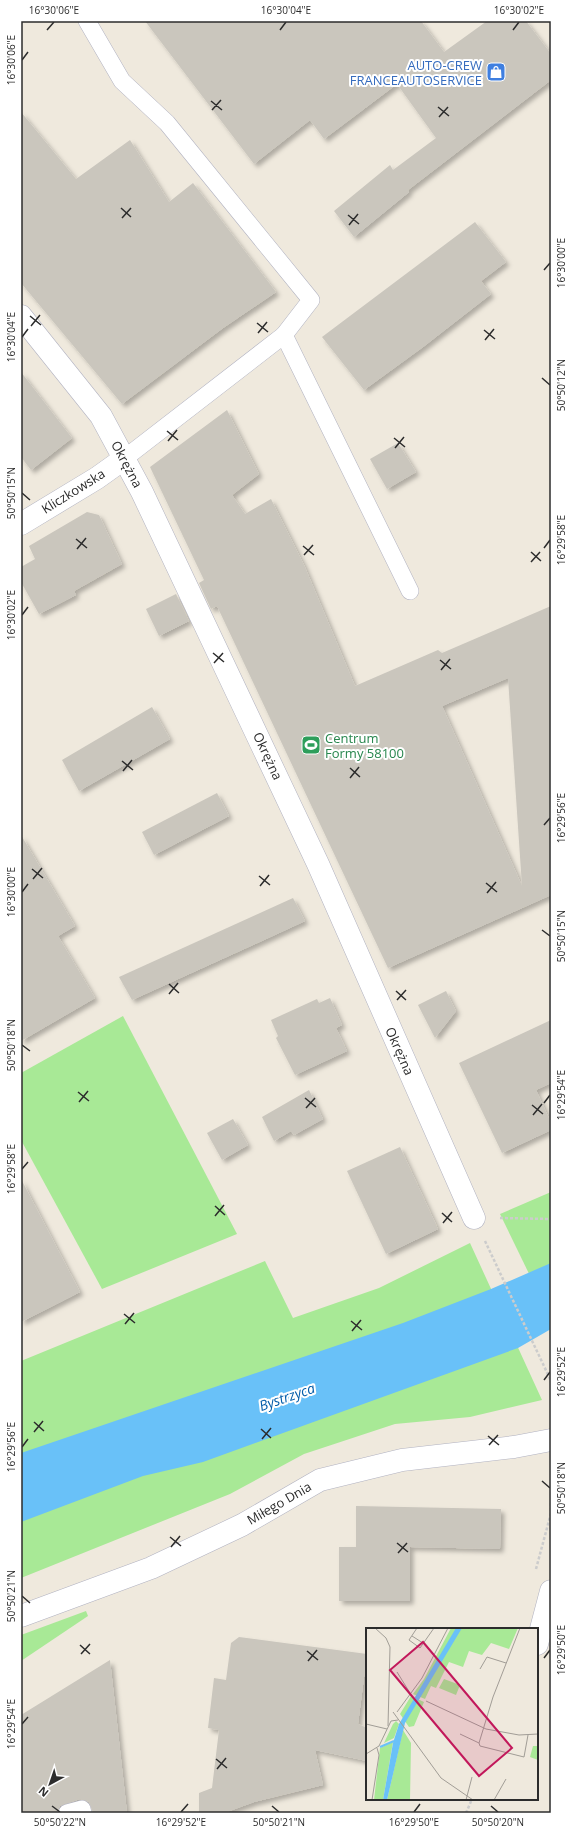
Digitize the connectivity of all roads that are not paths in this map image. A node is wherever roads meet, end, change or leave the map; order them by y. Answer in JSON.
{"nodes":[{"id":1,"x":87,"y":21,"type":"edge"},
{"id":2,"x":21,"y":316,"type":"edge"},
{"id":3,"x":284,"y":335,"type":"junction"},
{"id":4,"x":125,"y":458,"type":"junction"},
{"id":5,"x":21,"y":524,"type":"edge"},
{"id":6,"x":410,"y":591,"type":"dead end"},
{"id":7,"x":474,"y":1218,"type":"road end"},
{"id":8,"x":551,"y":1440,"type":"edge"},
{"id":9,"x":551,"y":1591,"type":"edge"},
{"id":10,"x":21,"y":1616,"type":"edge"},
{"id":11,"x":538,"y":1640,"type":"edge"},
{"id":12,"x":67,"y":1813,"type":"edge"},
{"id":13,"x":83,"y":1813,"type":"edge"}],
"edges":[{"from":1,"to":3,"type":"lane"},
{"from":2,"to":4,"type":"street","name":"Okrężna"},
{"from":3,"to":4,"type":"lane"},
{"from":3,"to":6,"type":"lane"},
{"from":4,"to":5,"type":"street","name":"Kliczkowska"},
{"from":4,"to":7,"type":"street","name":"Okrężna"},
{"from":8,"to":10,"type":"street","name":"Miłego Dnia"},
{"from":9,"to":11,"type":"street"},
{"from":12,"to":13,"type":"lane"}]}
